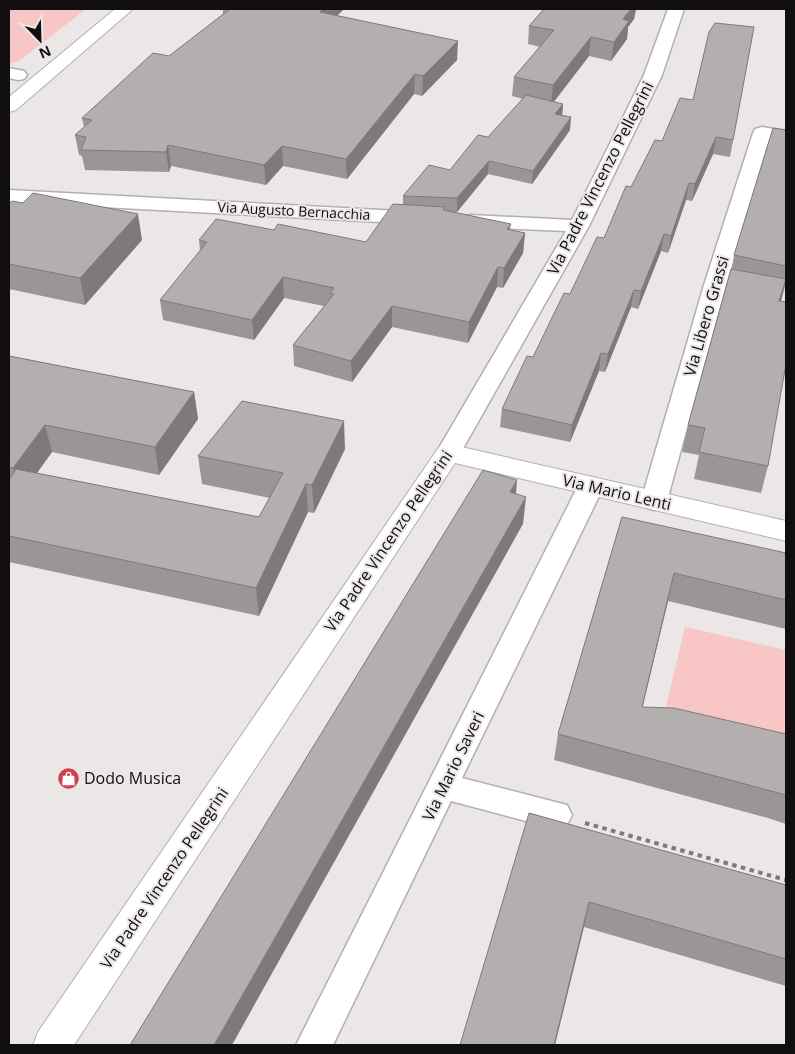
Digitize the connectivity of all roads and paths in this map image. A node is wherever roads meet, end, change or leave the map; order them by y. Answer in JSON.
{"nodes":[{"id":1,"x":104,"y":9,"type":"edge"},
{"id":2,"x":125,"y":9,"type":"edge"},
{"id":3,"x":676,"y":9,"type":"edge"},
{"id":4,"x":12,"y":77,"type":"edge"},
{"id":5,"x":9,"y":106,"type":"edge"},
{"id":6,"x":786,"y":136,"type":"edge"},
{"id":7,"x":9,"y":196,"type":"edge"},
{"id":8,"x":579,"y":226,"type":"junction"},
{"id":9,"x":448,"y":453,"type":"junction"},
{"id":10,"x":591,"y":486,"type":"junction"},
{"id":11,"x":654,"y":501,"type":"junction"},
{"id":12,"x":786,"y":531,"type":"edge"},
{"id":13,"x":443,"y":786,"type":"junction"},
{"id":14,"x":556,"y":815,"type":"joint"},
{"id":15,"x":786,"y":880,"type":"edge"},
{"id":16,"x":52,"y":1045,"type":"edge"},
{"id":17,"x":314,"y":1045,"type":"edge"}],
"edges":[{"from":1,"to":4,"type":"street"},
{"from":2,"to":5,"type":"street"},
{"from":3,"to":8,"type":"street","name":"Via Padre Vincenzo Pellegrini"},
{"from":6,"to":11,"type":"street","name":"Via Libero Grassi"},
{"from":7,"to":8,"type":"street","name":"Via Augusto Bernacchia"},
{"from":8,"to":9,"type":"street","name":"Via Padre Vincenzo Pellegrini"},
{"from":9,"to":10,"type":"street","name":"Via Mario Lenti"},
{"from":9,"to":16,"type":"street","name":"Via Padre Vincenzo Pellegrini"},
{"from":10,"to":11,"type":"street","name":"Via Mario Lenti"},
{"from":10,"to":13,"type":"street","name":"Via Mario Saveri"},
{"from":11,"to":12,"type":"street","name":"Via Mario Lenti"},
{"from":13,"to":14,"type":"street"},
{"from":13,"to":17,"type":"street","name":"Via Mario Saveri"},
{"from":14,"to":15,"type":"path"}]}
